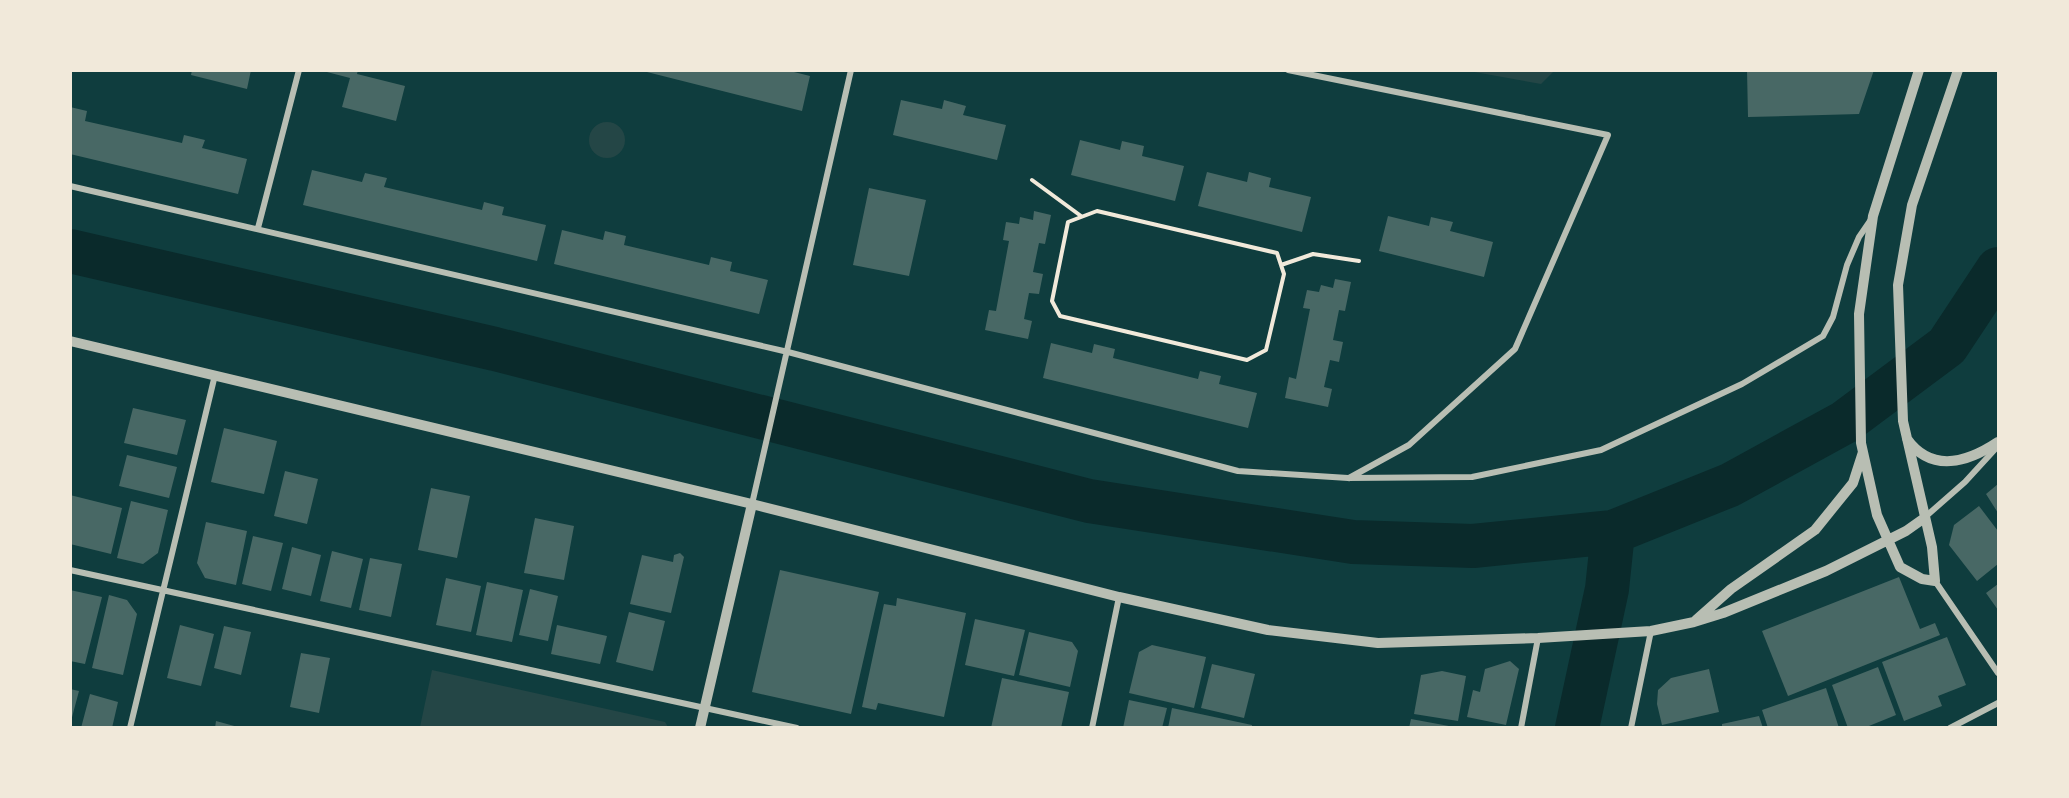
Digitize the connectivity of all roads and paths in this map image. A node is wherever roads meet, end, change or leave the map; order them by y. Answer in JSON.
{"nodes":[{"id":1,"x":299,"y":70,"type":"edge"},
{"id":2,"x":851,"y":70,"type":"edge"},
{"id":3,"x":1288,"y":70,"type":"edge"},
{"id":4,"x":1919,"y":70,"type":"edge"},
{"id":5,"x":1958,"y":70,"type":"edge"},
{"id":6,"x":1032,"y":180,"type":"dead end"},
{"id":7,"x":70,"y":186,"type":"edge"},
{"id":8,"x":1081,"y":216,"type":"junction"},
{"id":9,"x":1873,"y":216,"type":"junction"},
{"id":10,"x":258,"y":228,"type":"junction"},
{"id":11,"x":1359,"y":261,"type":"dead end"},
{"id":12,"x":1281,"y":265,"type":"junction"},
{"id":13,"x":70,"y":341,"type":"edge"},
{"id":14,"x":788,"y":352,"type":"junction"},
{"id":15,"x":214,"y":375,"type":"junction"},
{"id":16,"x":1906,"y":437,"type":"junction"},
{"id":17,"x":1998,"y":443,"type":"edge"},
{"id":18,"x":1862,"y":447,"type":"junction"},
{"id":19,"x":1348,"y":478,"type":"junction"},
{"id":20,"x":752,"y":504,"type":"junction"},
{"id":21,"x":1923,"y":519,"type":"junction"},
{"id":22,"x":1887,"y":541,"type":"junction"},
{"id":23,"x":70,"y":570,"type":"edge"},
{"id":24,"x":1935,"y":581,"type":"junction"},
{"id":25,"x":163,"y":591,"type":"junction"},
{"id":26,"x":1119,"y":597,"type":"junction"},
{"id":27,"x":1694,"y":622,"type":"junction"},
{"id":28,"x":1651,"y":631,"type":"junction"},
{"id":29,"x":1538,"y":639,"type":"junction"},
{"id":30,"x":1998,"y":673,"type":"edge"},
{"id":31,"x":1998,"y":703,"type":"edge"},
{"id":32,"x":705,"y":706,"type":"junction"},
{"id":33,"x":130,"y":728,"type":"edge"},
{"id":34,"x":700,"y":728,"type":"edge"},
{"id":35,"x":797,"y":728,"type":"edge"},
{"id":36,"x":1092,"y":728,"type":"edge"},
{"id":37,"x":1521,"y":728,"type":"edge"},
{"id":38,"x":1631,"y":728,"type":"edge"},
{"id":39,"x":1950,"y":728,"type":"edge"}],
"edges":[{"from":1,"to":10,"type":"street"},
{"from":2,"to":14,"type":"street"},
{"from":3,"to":19,"type":"street"},
{"from":4,"to":9,"type":"street"},
{"from":5,"to":16,"type":"street"},
{"from":6,"to":8,"type":"path"},
{"from":7,"to":10,"type":"street"},
{"from":8,"to":12,"type":"path"},
{"from":8,"to":12,"type":"path"},
{"from":9,"to":18,"type":"street"},
{"from":9,"to":19,"type":"street"},
{"from":10,"to":14,"type":"street"},
{"from":11,"to":12,"type":"path"},
{"from":13,"to":15,"type":"street"},
{"from":14,"to":19,"type":"street"},
{"from":14,"to":20,"type":"street"},
{"from":15,"to":20,"type":"street"},
{"from":15,"to":25,"type":"street"},
{"from":16,"to":17,"type":"street"},
{"from":16,"to":21,"type":"street"},
{"from":17,"to":21,"type":"street"},
{"from":18,"to":22,"type":"street"},
{"from":18,"to":27,"type":"street"},
{"from":20,"to":26,"type":"street"},
{"from":20,"to":32,"type":"street"},
{"from":21,"to":22,"type":"street"},
{"from":21,"to":24,"type":"street"},
{"from":22,"to":24,"type":"street"},
{"from":22,"to":27,"type":"street"},
{"from":23,"to":25,"type":"street"},
{"from":24,"to":30,"type":"street"},
{"from":25,"to":32,"type":"street"},
{"from":25,"to":33,"type":"street"},
{"from":26,"to":29,"type":"street"},
{"from":26,"to":36,"type":"street"},
{"from":27,"to":28,"type":"street"},
{"from":28,"to":29,"type":"street"},
{"from":28,"to":38,"type":"street"},
{"from":29,"to":37,"type":"street"},
{"from":31,"to":39,"type":"street"},
{"from":32,"to":34,"type":"street"},
{"from":32,"to":35,"type":"street"}]}
